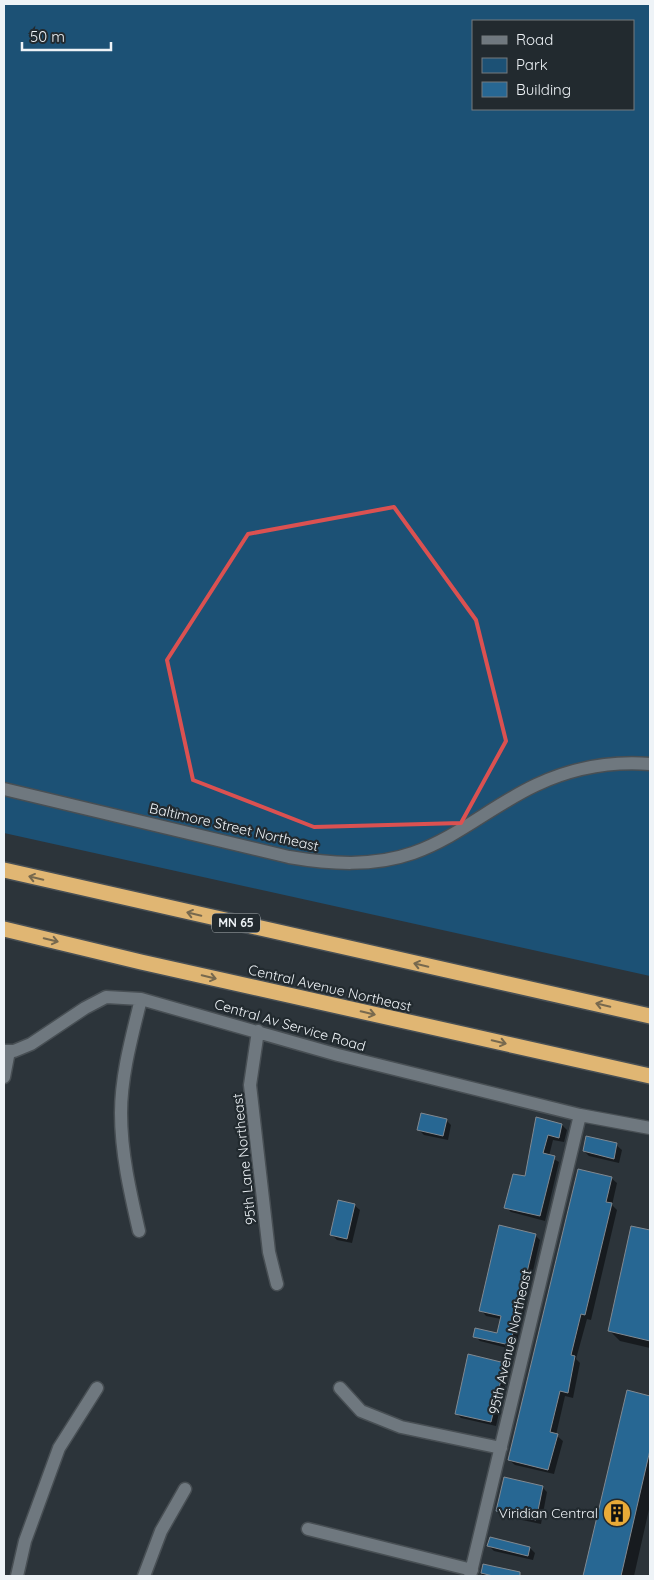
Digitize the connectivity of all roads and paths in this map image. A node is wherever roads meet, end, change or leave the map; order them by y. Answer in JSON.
{"nodes":[{"id":1,"x":650,"y":764,"type":"edge"},
{"id":2,"x":4,"y":789,"type":"edge"},
{"id":3,"x":4,"y":870,"type":"edge"},
{"id":4,"x":4,"y":929,"type":"edge"},
{"id":5,"x":141,"y":999,"type":"junction"},
{"id":6,"x":650,"y":1016,"type":"edge"},
{"id":7,"x":258,"y":1031,"type":"junction"},
{"id":8,"x":6,"y":1051,"type":"edge"},
{"id":9,"x":650,"y":1076,"type":"edge"},
{"id":10,"x":4,"y":1077,"type":"edge"},
{"id":11,"x":580,"y":1115,"type":"junction"},
{"id":12,"x":650,"y":1128,"type":"edge"},
{"id":13,"x":139,"y":1231,"type":"dead end"},
{"id":14,"x":278,"y":1284,"type":"dead end"},
{"id":15,"x":97,"y":1388,"type":"dead end"},
{"id":16,"x":340,"y":1388,"type":"dead end"},
{"id":17,"x":501,"y":1448,"type":"junction"},
{"id":18,"x":185,"y":1489,"type":"dead end"},
{"id":19,"x":308,"y":1529,"type":"dead end"},
{"id":20,"x":471,"y":1573,"type":"edge"},
{"id":21,"x":17,"y":1576,"type":"edge"},
{"id":22,"x":144,"y":1576,"type":"edge"}],
"edges":[{"from":1,"to":2,"type":"street","name":"Baltimore Street Northeast"},
{"from":6,"to":3,"type":"highway","number":"MN 65","one_way":true},
{"from":4,"to":9,"type":"highway","name":"Central Avenue Northeast","one_way":true},
{"from":5,"to":7,"type":"street","name":"Central Av Service Road"},
{"from":5,"to":8,"type":"street","name":"Central Av Service Road"},
{"from":5,"to":13,"type":"street"},
{"from":7,"to":11,"type":"street","name":"Central Av Service Road"},
{"from":7,"to":14,"type":"street","name":"95th Lane Northeast"},
{"from":8,"to":10,"type":"street"},
{"from":11,"to":12,"type":"street","name":"Central Av Service Road"},
{"from":11,"to":17,"type":"street","name":"95th Avenue Northeast"},
{"from":15,"to":21,"type":"street"},
{"from":16,"to":17,"type":"street"},
{"from":17,"to":20,"type":"street","name":"95th Avenue Northeast"},
{"from":18,"to":22,"type":"street"},
{"from":19,"to":20,"type":"street"}]}
